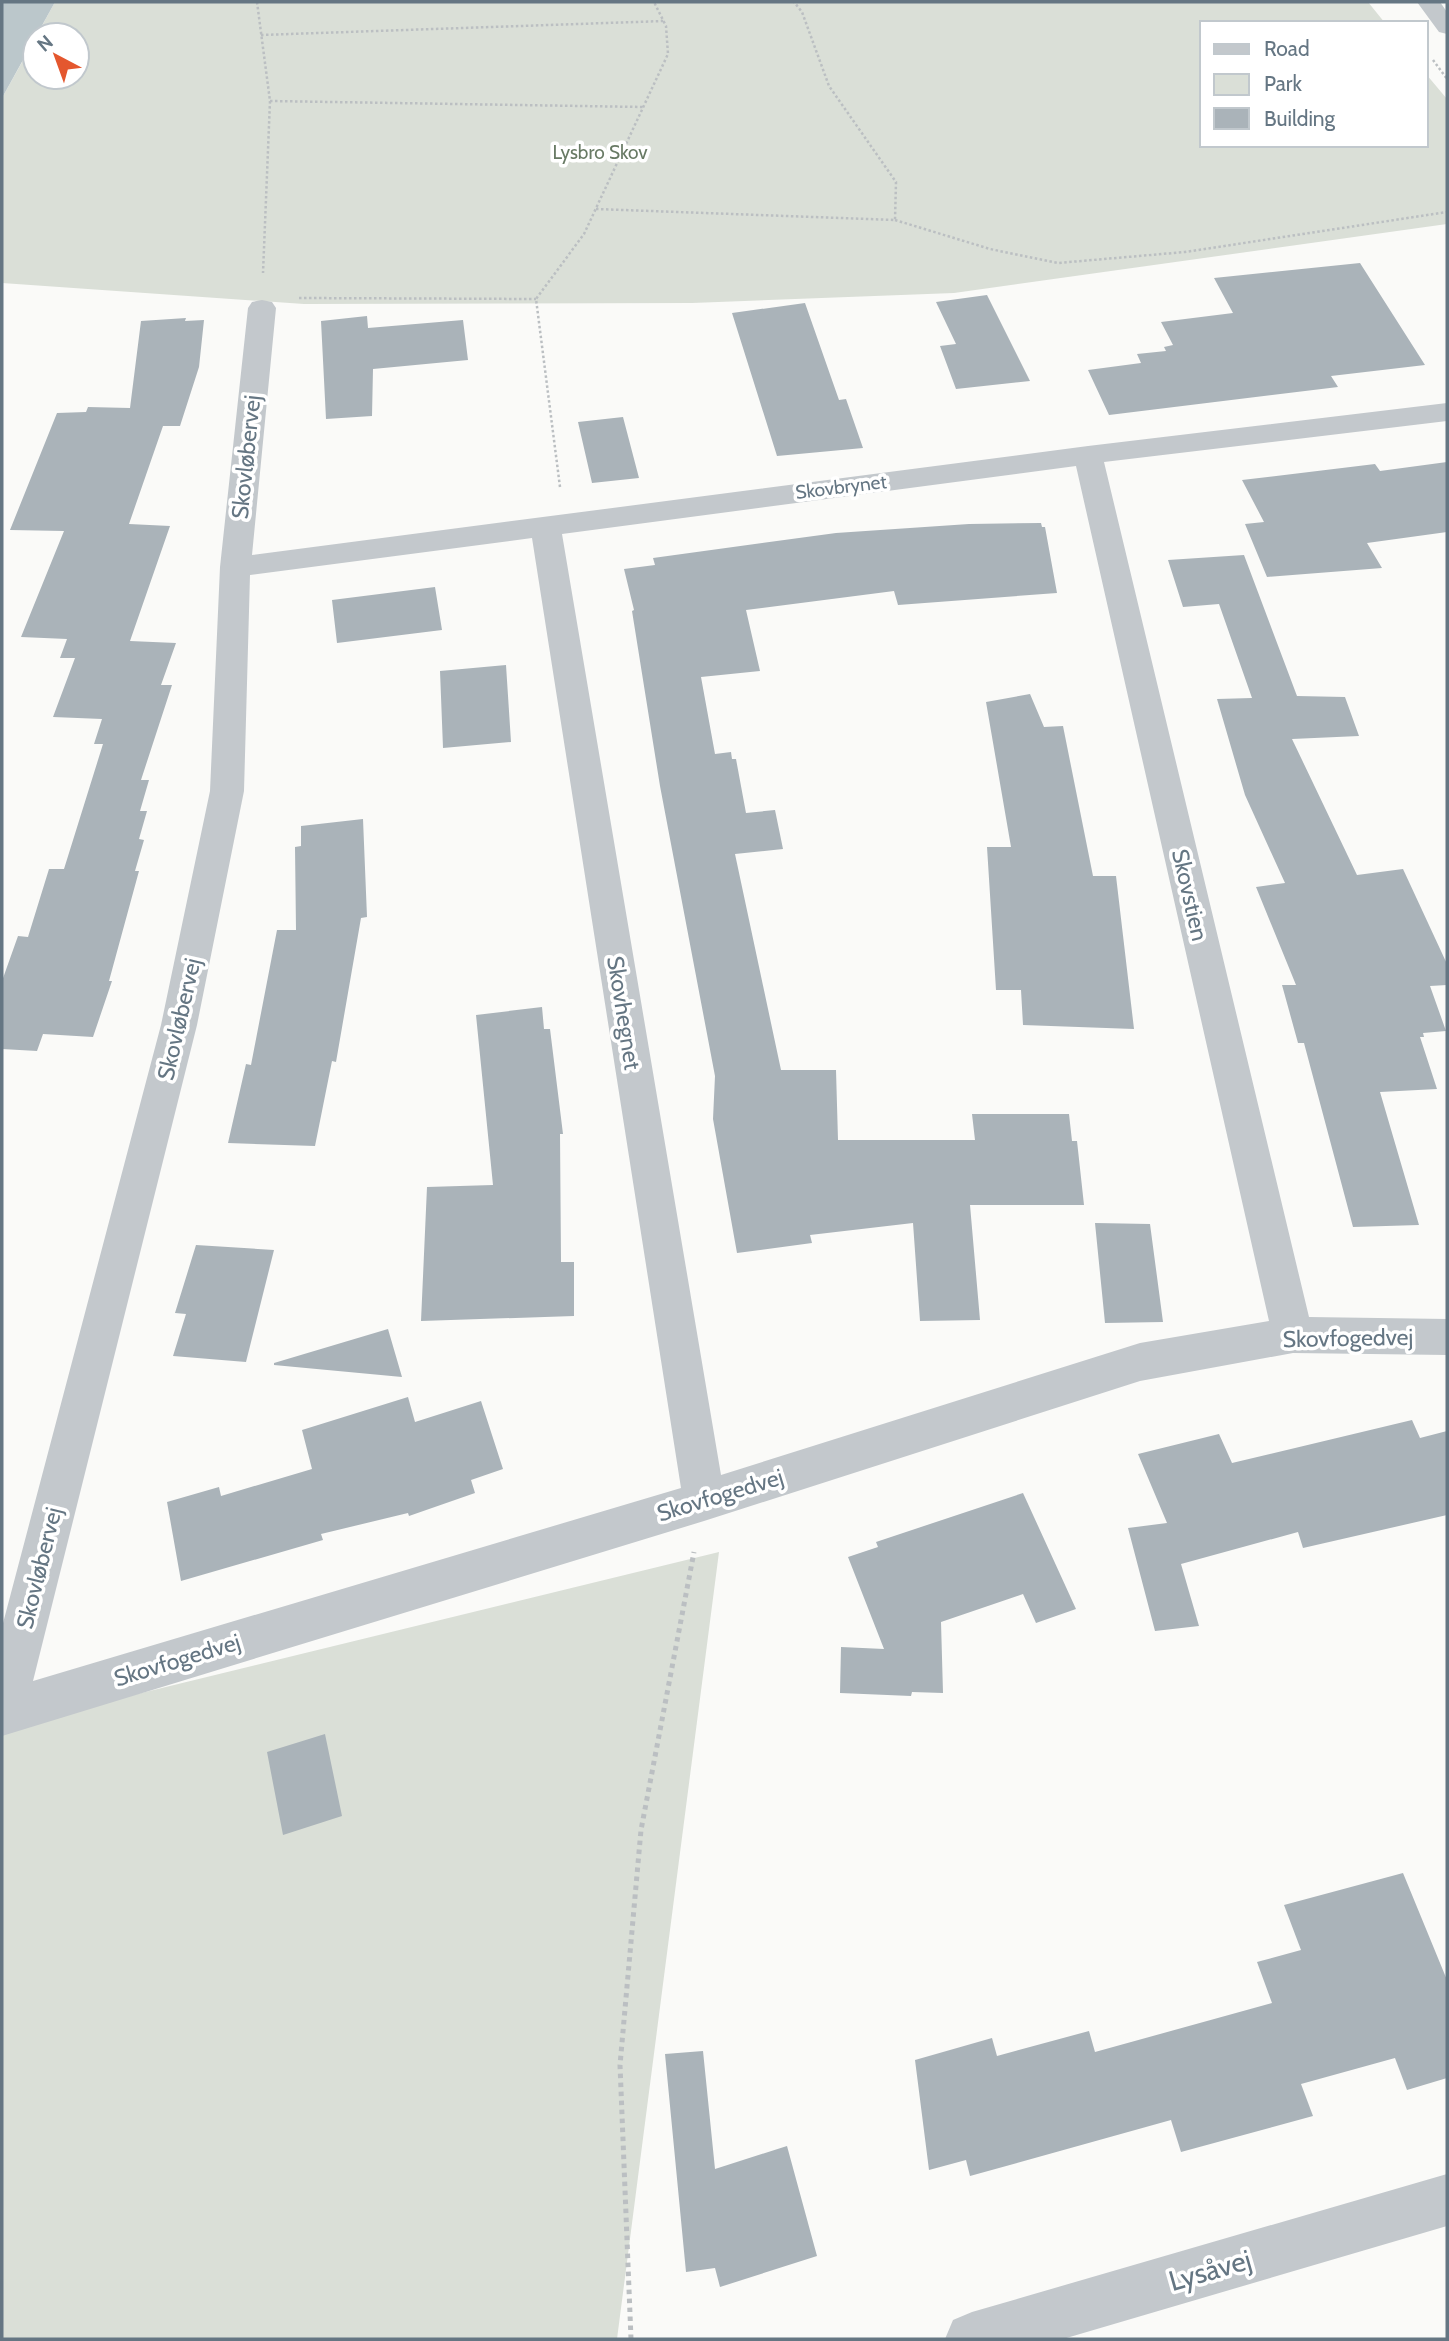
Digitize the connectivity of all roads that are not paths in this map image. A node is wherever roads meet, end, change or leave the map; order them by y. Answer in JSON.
{"nodes":[{"id":1,"x":1427,"y":2,"type":"edge"},
{"id":2,"x":1447,"y":27,"type":"edge"},
{"id":3,"x":262,"y":303,"type":"road end"},
{"id":4,"x":1447,"y":412,"type":"edge"},
{"id":5,"x":1088,"y":455,"type":"junction"},
{"id":6,"x":555,"y":524,"type":"junction"},
{"id":7,"x":235,"y":567,"type":"junction"},
{"id":8,"x":1293,"y":1335,"type":"junction"},
{"id":9,"x":1447,"y":1337,"type":"edge"},
{"id":10,"x":704,"y":1501,"type":"junction"},
{"id":11,"x":2,"y":1713,"type":"edge"},
{"id":12,"x":1447,"y":2200,"type":"edge"},
{"id":13,"x":972,"y":2339,"type":"edge"}],
"edges":[{"from":1,"to":2,"type":"street"},
{"from":3,"to":7,"type":"street","name":"Skovløbervej"},
{"from":4,"to":5,"type":"street","name":"Skovbrynet"},
{"from":5,"to":6,"type":"street","name":"Skovbrynet"},
{"from":5,"to":8,"type":"street","name":"Skovstien"},
{"from":6,"to":7,"type":"street","name":"Skovbrynet"},
{"from":6,"to":10,"type":"street","name":"Skovhegnet"},
{"from":7,"to":11,"type":"street","name":"Skovløbervej"},
{"from":8,"to":9,"type":"street","name":"Skovfogedvej"},
{"from":8,"to":10,"type":"street","name":"Skovfogedvej"},
{"from":10,"to":11,"type":"street","name":"Skovfogedvej"},
{"from":12,"to":13,"type":"street","name":"Lysåvej"}]}
